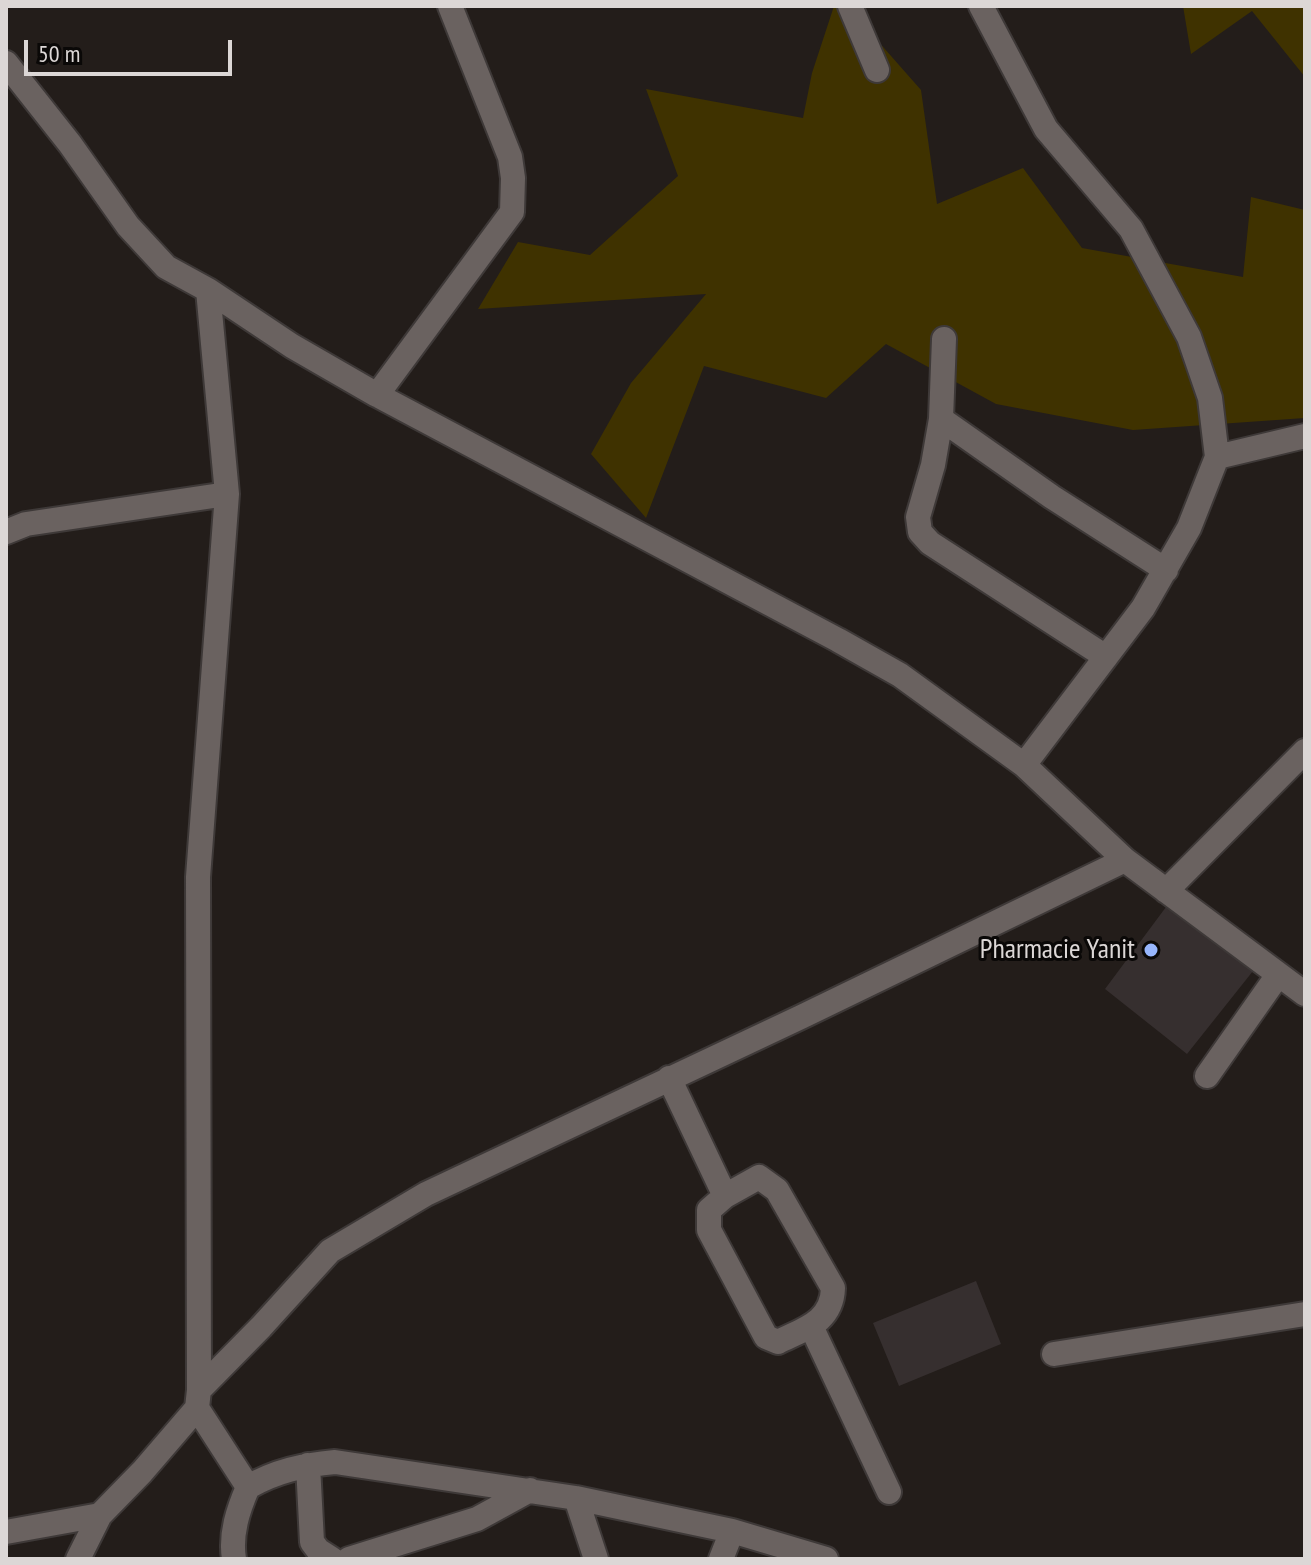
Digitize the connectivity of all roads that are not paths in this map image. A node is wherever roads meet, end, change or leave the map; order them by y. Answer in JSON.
{"nodes":[{"id":1,"x":450,"y":6,"type":"edge"},
{"id":2,"x":850,"y":6,"type":"edge"},
{"id":3,"x":981,"y":6,"type":"edge"},
{"id":4,"x":6,"y":63,"type":"edge"},
{"id":5,"x":877,"y":70,"type":"dead end"},
{"id":6,"x":208,"y":290,"type":"junction"},
{"id":7,"x":944,"y":339,"type":"dead end"},
{"id":8,"x":377,"y":395,"type":"junction"},
{"id":9,"x":941,"y":419,"type":"junction"},
{"id":10,"x":1305,"y":436,"type":"edge"},
{"id":11,"x":1217,"y":457,"type":"junction"},
{"id":12,"x":227,"y":494,"type":"junction"},
{"id":13,"x":6,"y":532,"type":"edge"},
{"id":14,"x":1166,"y":570,"type":"junction"},
{"id":15,"x":1106,"y":657,"type":"junction"},
{"id":16,"x":1305,"y":751,"type":"edge"},
{"id":17,"x":1024,"y":765,"type":"junction"},
{"id":18,"x":1125,"y":860,"type":"junction"},
{"id":19,"x":1166,"y":891,"type":"junction"},
{"id":20,"x":1278,"y":975,"type":"junction"},
{"id":21,"x":1305,"y":994,"type":"edge"},
{"id":22,"x":1207,"y":1076,"type":"dead end"},
{"id":23,"x":669,"y":1078,"type":"junction"},
{"id":24,"x":725,"y":1196,"type":"junction"},
{"id":25,"x":1305,"y":1314,"type":"edge"},
{"id":26,"x":811,"y":1326,"type":"junction"},
{"id":27,"x":1054,"y":1354,"type":"dead end"},
{"id":28,"x":198,"y":1399,"type":"junction"},
{"id":29,"x":308,"y":1465,"type":"junction"},
{"id":30,"x":248,"y":1487,"type":"junction"},
{"id":31,"x":530,"y":1490,"type":"junction"},
{"id":32,"x":889,"y":1492,"type":"dead end"},
{"id":33,"x":576,"y":1498,"type":"junction"},
{"id":34,"x":100,"y":1515,"type":"junction"},
{"id":35,"x":732,"y":1531,"type":"junction"},
{"id":36,"x":6,"y":1532,"type":"edge"},
{"id":37,"x":78,"y":1559,"type":"edge"},
{"id":38,"x":234,"y":1559,"type":"edge"},
{"id":39,"x":332,"y":1559,"type":"edge"},
{"id":40,"x":349,"y":1559,"type":"edge"},
{"id":41,"x":596,"y":1559,"type":"edge"},
{"id":42,"x":721,"y":1559,"type":"edge"},
{"id":43,"x":826,"y":1559,"type":"edge"}],
"edges":[{"from":1,"to":8,"type":"street"},
{"from":2,"to":5,"type":"street"},
{"from":3,"to":11,"type":"street"},
{"from":4,"to":6,"type":"street"},
{"from":6,"to":8,"type":"street"},
{"from":6,"to":12,"type":"street"},
{"from":7,"to":9,"type":"street"},
{"from":8,"to":17,"type":"street"},
{"from":9,"to":14,"type":"street"},
{"from":9,"to":15,"type":"street"},
{"from":10,"to":11,"type":"street"},
{"from":11,"to":14,"type":"street"},
{"from":12,"to":13,"type":"street"},
{"from":12,"to":28,"type":"street"},
{"from":14,"to":15,"type":"street"},
{"from":15,"to":17,"type":"street"},
{"from":16,"to":19,"type":"street"},
{"from":17,"to":18,"type":"street"},
{"from":18,"to":19,"type":"street"},
{"from":18,"to":23,"type":"street"},
{"from":19,"to":20,"type":"street"},
{"from":20,"to":21,"type":"street"},
{"from":20,"to":22,"type":"street"},
{"from":23,"to":24,"type":"street"},
{"from":23,"to":28,"type":"street"},
{"from":24,"to":26,"type":"street"},
{"from":24,"to":26,"type":"street"},
{"from":25,"to":27,"type":"street"},
{"from":26,"to":32,"type":"street"},
{"from":28,"to":30,"type":"street"},
{"from":28,"to":34,"type":"street"},
{"from":29,"to":30,"type":"street"},
{"from":29,"to":31,"type":"street"},
{"from":29,"to":39,"type":"street"},
{"from":30,"to":38,"type":"street"},
{"from":31,"to":33,"type":"street"},
{"from":31,"to":40,"type":"street"},
{"from":33,"to":35,"type":"street"},
{"from":33,"to":41,"type":"street"},
{"from":34,"to":36,"type":"street"},
{"from":34,"to":37,"type":"street"},
{"from":35,"to":42,"type":"street"},
{"from":35,"to":43,"type":"street"}]}
